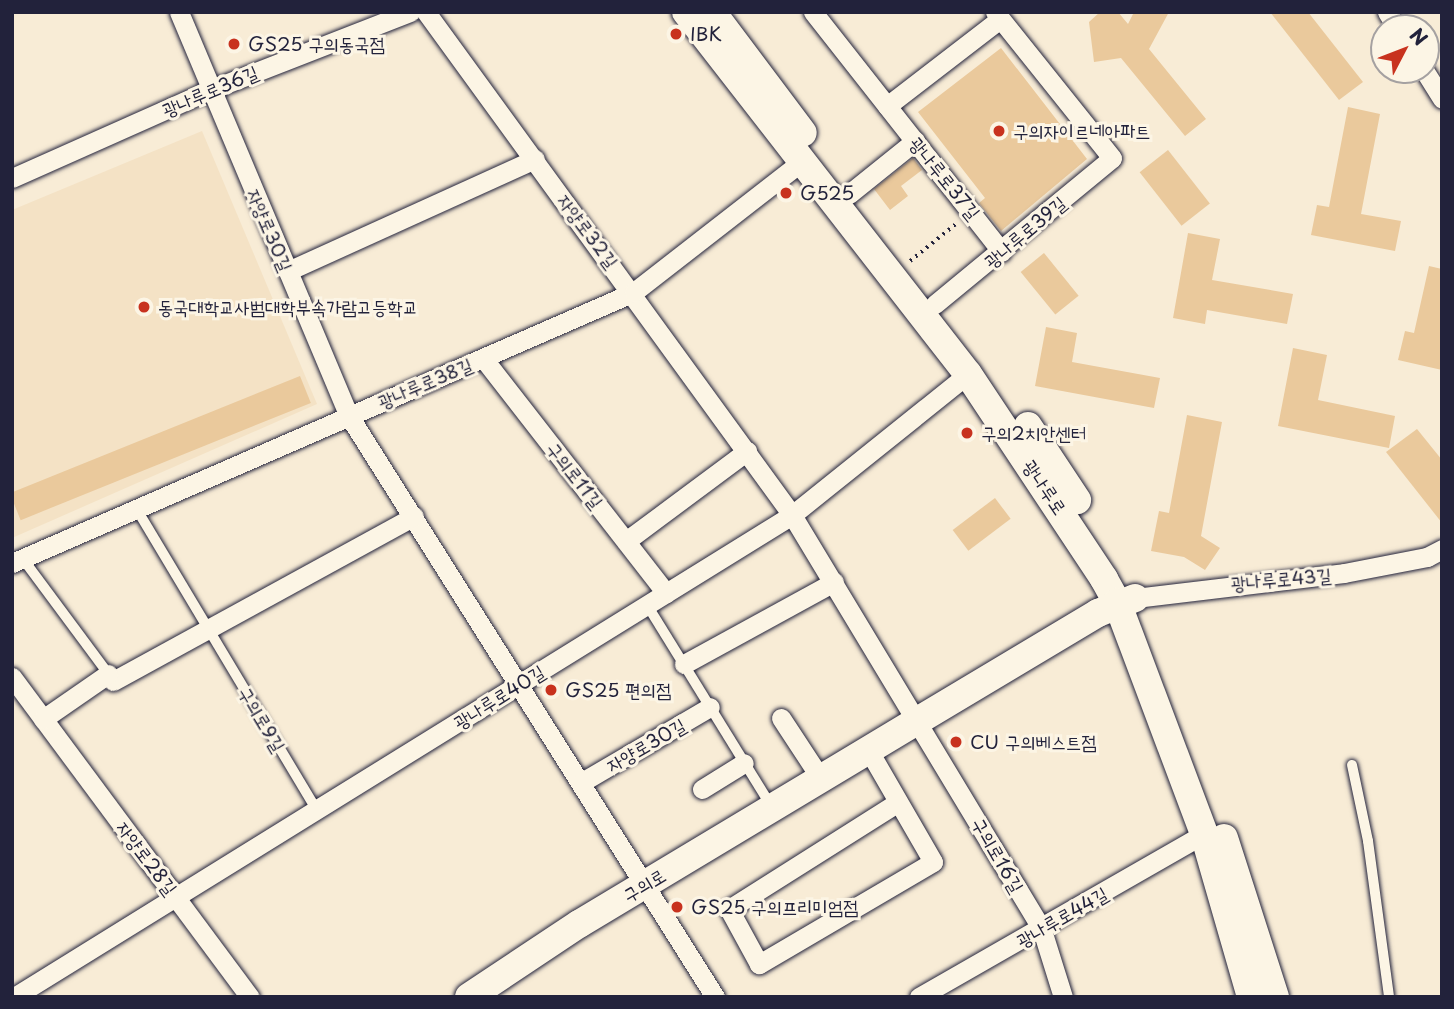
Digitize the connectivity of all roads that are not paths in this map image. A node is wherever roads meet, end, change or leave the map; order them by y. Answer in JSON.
{"nodes":[{"id":1,"x":179,"y":12,"type":"edge"},
{"id":2,"x":410,"y":12,"type":"edge"},
{"id":3,"x":426,"y":12,"type":"edge"},
{"id":4,"x":686,"y":12,"type":"edge"},
{"id":5,"x":712,"y":12,"type":"edge"},
{"id":6,"x":813,"y":12,"type":"edge"},
{"id":7,"x":998,"y":15,"type":"edge"},
{"id":8,"x":1433,"y":84,"type":"edge"},
{"id":9,"x":211,"y":90,"type":"junction"},
{"id":10,"x":1442,"y":99,"type":"edge"},
{"id":11,"x":887,"y":106,"type":"junction"},
{"id":12,"x":915,"y":141,"type":"junction"},
{"id":13,"x":535,"y":159,"type":"junction"},
{"id":14,"x":801,"y":162,"type":"junction"},
{"id":15,"x":12,"y":178,"type":"edge"},
{"id":16,"x":849,"y":194,"type":"junction"},
{"id":17,"x":1002,"y":252,"type":"junction"},
{"id":18,"x":288,"y":271,"type":"junction"},
{"id":19,"x":634,"y":292,"type":"junction"},
{"id":20,"x":935,"y":303,"type":"junction"},
{"id":21,"x":483,"y":358,"type":"junction"},
{"id":22,"x":968,"y":374,"type":"junction"},
{"id":23,"x":349,"y":416,"type":"junction"},
{"id":24,"x":747,"y":452,"type":"junction"},
{"id":25,"x":136,"y":508,"type":"junction"},
{"id":26,"x":792,"y":515,"type":"junction"},
{"id":27,"x":414,"y":516,"type":"junction"},
{"id":28,"x":626,"y":541,"type":"junction"},
{"id":29,"x":1442,"y":548,"type":"edge"},
{"id":30,"x":18,"y":561,"type":"edge"},
{"id":31,"x":834,"y":582,"type":"junction"},
{"id":32,"x":666,"y":593,"type":"junction"},
{"id":33,"x":1126,"y":600,"type":"junction"},
{"id":34,"x":647,"y":605,"type":"junction"},
{"id":35,"x":208,"y":629,"type":"junction"},
{"id":36,"x":684,"y":664,"type":"junction"},
{"id":37,"x":12,"y":677,"type":"edge"},
{"id":38,"x":111,"y":678,"type":"junction"},
{"id":39,"x":521,"y":683,"type":"junction"},
{"id":40,"x":710,"y":707,"type":"junction"},
{"id":41,"x":781,"y":718,"type":"dead end"},
{"id":42,"x":43,"y":719,"type":"junction"},
{"id":43,"x":919,"y":720,"type":"junction"},
{"id":44,"x":869,"y":751,"type":"junction"},
{"id":45,"x":744,"y":763,"type":"junction"},
{"id":46,"x":1352,"y":765,"type":"dead end"},
{"id":47,"x":821,"y":779,"type":"junction"},
{"id":48,"x":582,"y":782,"type":"junction"},
{"id":49,"x":702,"y":789,"type":"dead end"},
{"id":50,"x":898,"y":802,"type":"junction"},
{"id":51,"x":772,"y":808,"type":"junction"},
{"id":52,"x":317,"y":810,"type":"junction"},
{"id":53,"x":1204,"y":834,"type":"junction"},
{"id":54,"x":644,"y":885,"type":"junction"},
{"id":55,"x":176,"y":896,"type":"junction"},
{"id":56,"x":1042,"y":930,"type":"junction"},
{"id":57,"x":14,"y":997,"type":"edge"},
{"id":58,"x":250,"y":997,"type":"edge"},
{"id":59,"x":469,"y":997,"type":"edge"},
{"id":60,"x":715,"y":997,"type":"edge"},
{"id":61,"x":919,"y":997,"type":"edge"},
{"id":62,"x":1063,"y":997,"type":"edge"},
{"id":63,"x":1251,"y":997,"type":"edge"},
{"id":64,"x":1275,"y":997,"type":"edge"},
{"id":65,"x":1389,"y":997,"type":"edge"}],
"edges":[{"from":1,"to":9,"type":"street","name":"자양로30길"},
{"from":2,"to":9,"type":"street","name":"광나루로36길"},
{"from":3,"to":13,"type":"street","name":"자양로32길"},
{"from":4,"to":14,"type":"main road","name":"광나루로"},
{"from":5,"to":16,"type":"main road","name":"광나루로"},
{"from":6,"to":11,"type":"street","name":"광나루로37길"},
{"from":7,"to":11,"type":"street"},
{"from":7,"to":17,"type":"street","name":"광나루로39길"},
{"from":8,"to":10,"type":"street"},
{"from":9,"to":15,"type":"street","name":"광나루로36길"},
{"from":9,"to":18,"type":"street","name":"자양로30길"},
{"from":11,"to":12,"type":"street","name":"광나루로37길"},
{"from":12,"to":16,"type":"street"},
{"from":12,"to":17,"type":"street","name":"광나루로37길"},
{"from":13,"to":18,"type":"street"},
{"from":13,"to":19,"type":"street","name":"자양로32길"},
{"from":14,"to":19,"type":"street","name":"광나루로38길"},
{"from":14,"to":22,"type":"main road","name":"광나루로"},
{"from":16,"to":20,"type":"main road","name":"광나루로"},
{"from":17,"to":20,"type":"street","name":"광나루로39길"},
{"from":18,"to":23,"type":"street","name":"자양로30길"},
{"from":19,"to":21,"type":"street","name":"광나루로38길"},
{"from":19,"to":24,"type":"street","name":"자양로32길"},
{"from":20,"to":33,"type":"main road","name":"광나루로"},
{"from":21,"to":23,"type":"street","name":"광나루로38길"},
{"from":21,"to":28,"type":"street","name":"구의로11길"},
{"from":22,"to":26,"type":"street","name":"광나루로40길"},
{"from":22,"to":33,"type":"main road","name":"광나루로"},
{"from":23,"to":25,"type":"street","name":"광나루로38길"},
{"from":23,"to":27,"type":"street","name":"자양로30길"},
{"from":24,"to":26,"type":"street","name":"자양로32길"},
{"from":24,"to":28,"type":"street"},
{"from":25,"to":30,"type":"street","name":"광나루로38길"},
{"from":25,"to":35,"type":"lane","name":"구의로9길"},
{"from":26,"to":31,"type":"street","name":"자양로32길"},
{"from":26,"to":32,"type":"street","name":"광나루로40길"},
{"from":27,"to":35,"type":"street"},
{"from":27,"to":39,"type":"street","name":"자양로30길"},
{"from":28,"to":32,"type":"street","name":"구의로11길"},
{"from":29,"to":33,"type":"street","name":"광나루로43길"},
{"from":30,"to":38,"type":"lane","name":"광나루로38길"},
{"from":31,"to":36,"type":"street"},
{"from":31,"to":43,"type":"street","name":"자양로32길"},
{"from":32,"to":34,"type":"street","name":"광나루로40길"},
{"from":33,"to":43,"type":"main road","name":"구의로"},
{"from":33,"to":53,"type":"main road","name":"광나루로"},
{"from":33,"to":64,"type":"main road","name":"광나루로"},
{"from":34,"to":36,"type":"lane"},
{"from":34,"to":39,"type":"street","name":"광나루로40길"},
{"from":35,"to":38,"type":"street"},
{"from":35,"to":52,"type":"lane","name":"구의로9길"},
{"from":36,"to":40,"type":"lane"},
{"from":37,"to":42,"type":"street","name":"자양로28길"},
{"from":38,"to":42,"type":"street"},
{"from":39,"to":48,"type":"street","name":"자양로30길"},
{"from":39,"to":52,"type":"street","name":"광나루로40길"},
{"from":40,"to":45,"type":"lane"},
{"from":40,"to":48,"type":"street","name":"자양로30길"},
{"from":41,"to":47,"type":"street"},
{"from":42,"to":55,"type":"street","name":"자양로28길"},
{"from":43,"to":44,"type":"main road","name":"구의로"},
{"from":43,"to":56,"type":"street","name":"구의로16길"},
{"from":44,"to":47,"type":"main road","name":"구의로"},
{"from":44,"to":50,"type":"street"},
{"from":45,"to":49,"type":"street"},
{"from":45,"to":51,"type":"lane"},
{"from":46,"to":65,"type":"lane"},
{"from":47,"to":51,"type":"main road","name":"구의로"},
{"from":48,"to":54,"type":"street","name":"자양로30길"},
{"from":50,"to":50,"type":"street"},
{"from":51,"to":54,"type":"main road","name":"구의로"},
{"from":52,"to":55,"type":"street","name":"광나루로40길"},
{"from":53,"to":56,"type":"street","name":"광나루로44길"},
{"from":53,"to":63,"type":"main road","name":"광나루로"},
{"from":54,"to":59,"type":"main road","name":"구의로"},
{"from":54,"to":60,"type":"street","name":"자양로30길"},
{"from":55,"to":57,"type":"street","name":"광나루로40길"},
{"from":55,"to":58,"type":"street","name":"자양로28길"},
{"from":56,"to":61,"type":"street","name":"광나루로44길"},
{"from":56,"to":62,"type":"street","name":"구의로16길"}]}
